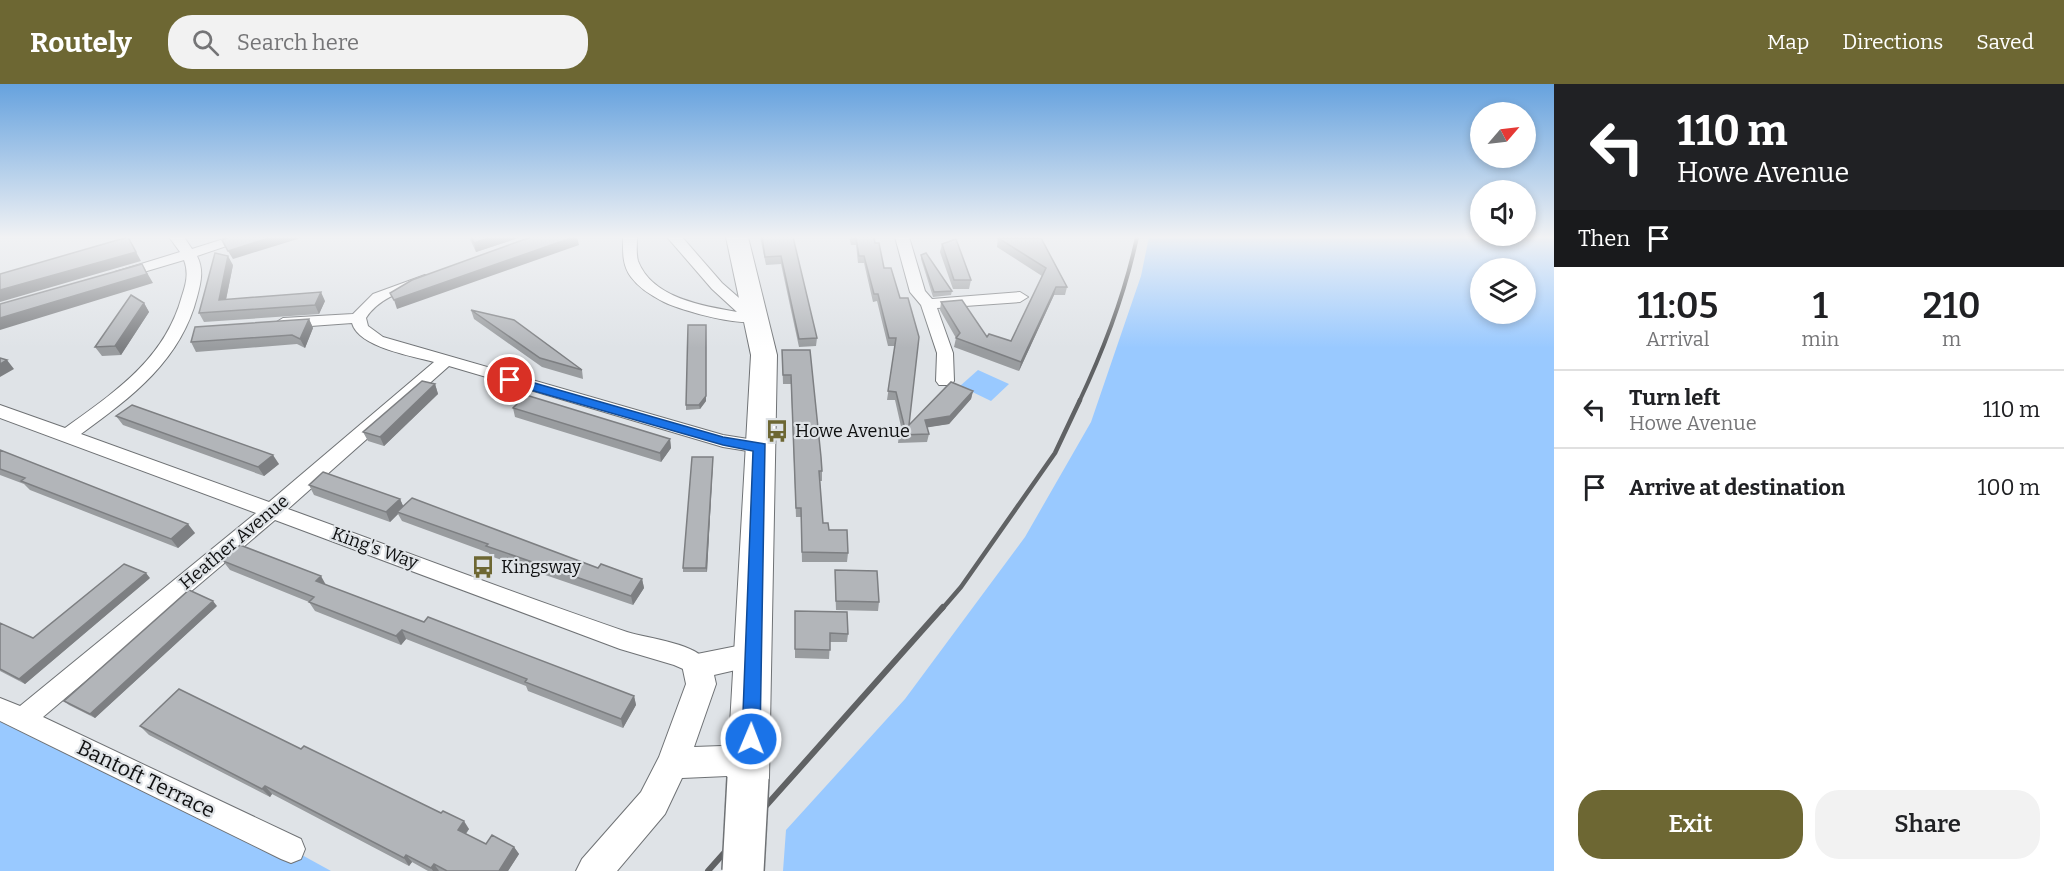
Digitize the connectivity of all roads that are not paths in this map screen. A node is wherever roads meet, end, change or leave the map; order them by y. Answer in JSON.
{"nodes":[{"id":1,"x":125,"y":274,"type":"edge"},
{"id":2,"x":194,"y":274,"type":"edge"},
{"id":3,"x":439,"y":274,"type":"edge"},
{"id":4,"x":638,"y":274,"type":"edge"},
{"id":5,"x":706,"y":274,"type":"edge"},
{"id":6,"x":745,"y":274,"type":"edge"},
{"id":7,"x":913,"y":274,"type":"edge"},
{"id":8,"x":103,"y":280,"type":"edge"},
{"id":9,"x":1020,"y":297,"type":"dead end"},
{"id":10,"x":928,"y":304,"type":"junction"},
{"id":11,"x":358,"y":318,"type":"junction"},
{"id":12,"x":754,"y":318,"type":"junction"},
{"id":13,"x":264,"y":325,"type":"edge"},
{"id":14,"x":445,"y":361,"type":"junction"},
{"id":15,"x":945,"y":381,"type":"dead end"},
{"id":16,"x":0,"y":411,"type":"edge"},
{"id":17,"x":66,"y":436,"type":"junction"},
{"id":18,"x":760,"y":447,"type":"junction"},
{"id":19,"x":273,"y":510,"type":"junction"},
{"id":20,"x":752,"y":655,"type":"junction"},
{"id":21,"x":697,"y":666,"type":"junction"},
{"id":22,"x":11,"y":715,"type":"edge"},
{"id":23,"x":673,"y":763,"type":"junction"},
{"id":24,"x":749,"y":769,"type":"junction"},
{"id":25,"x":291,"y":849,"type":"dead end"},
{"id":26,"x":594,"y":871,"type":"edge"},
{"id":27,"x":743,"y":871,"type":"edge"}],
"edges":[{"from":1,"to":8,"type":"street"},
{"from":2,"to":17,"type":"street"},
{"from":3,"to":11,"type":"street"},
{"from":4,"to":12,"type":"street"},
{"from":5,"to":12,"type":"street"},
{"from":6,"to":12,"type":"main road"},
{"from":7,"to":10,"type":"street"},
{"from":9,"to":10,"type":"street"},
{"from":10,"to":15,"type":"street"},
{"from":11,"to":13,"type":"street"},
{"from":11,"to":14,"type":"street"},
{"from":12,"to":18,"type":"main road"},
{"from":14,"to":18,"type":"street"},
{"from":14,"to":19,"type":"street","name":"Heather Avenue"},
{"from":16,"to":17,"type":"street","name":"King's Way"},
{"from":17,"to":19,"type":"street","name":"King's Way"},
{"from":18,"to":20,"type":"main road"},
{"from":19,"to":21,"type":"street","name":"King's Way"},
{"from":19,"to":22,"type":"street","name":"Heather Avenue"},
{"from":20,"to":21,"type":"street"},
{"from":20,"to":24,"type":"main road"},
{"from":21,"to":23,"type":"street"},
{"from":22,"to":25,"type":"street","name":"Bantoft Terrace"},
{"from":23,"to":24,"type":"street"},
{"from":23,"to":26,"type":"street"},
{"from":24,"to":27,"type":"main road","bridge":true}]}
